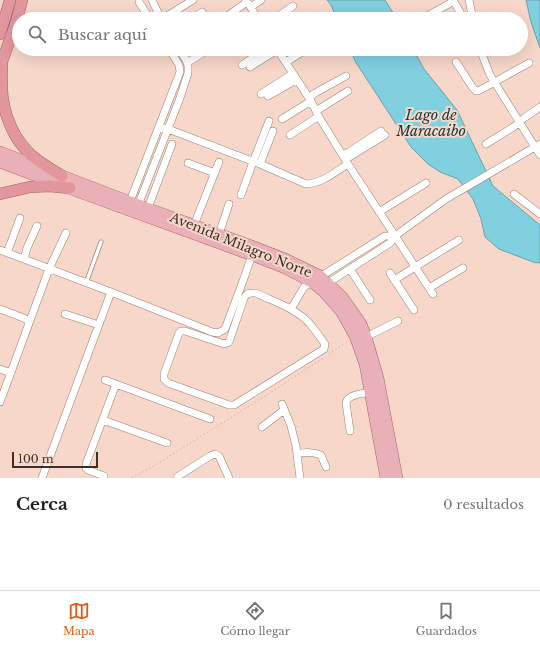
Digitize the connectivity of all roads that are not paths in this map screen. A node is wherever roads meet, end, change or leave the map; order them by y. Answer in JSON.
{"nodes":[{"id":1,"x":10,"y":0,"type":"edge"},
{"id":2,"x":22,"y":0,"type":"edge"},
{"id":3,"x":139,"y":0,"type":"edge"},
{"id":4,"x":152,"y":0,"type":"edge"},
{"id":5,"x":192,"y":0,"type":"edge"},
{"id":6,"x":261,"y":0,"type":"edge"},
{"id":7,"x":454,"y":0,"type":"edge"},
{"id":8,"x":469,"y":0,"type":"edge"},
{"id":9,"x":248,"y":3,"type":"edge"},
{"id":10,"x":293,"y":6,"type":"dead end"},
{"id":11,"x":19,"y":12,"type":"edge"},
{"id":12,"x":145,"y":12,"type":"edge"},
{"id":13,"x":158,"y":12,"type":"edge"},
{"id":14,"x":173,"y":12,"type":"edge"},
{"id":15,"x":234,"y":12,"type":"edge"},
{"id":16,"x":254,"y":12,"type":"edge"},
{"id":17,"x":284,"y":12,"type":"edge"},
{"id":18,"x":434,"y":12,"type":"edge"},
{"id":19,"x":460,"y":12,"type":"edge"},
{"id":20,"x":471,"y":12,"type":"edge"},
{"id":21,"x":0,"y":34,"type":"edge"},
{"id":22,"x":12,"y":34,"type":"edge"},
{"id":23,"x":174,"y":56,"type":"edge"},
{"id":24,"x":183,"y":56,"type":"edge"},
{"id":25,"x":198,"y":56,"type":"edge"},
{"id":26,"x":256,"y":56,"type":"edge"},
{"id":27,"x":266,"y":56,"type":"edge"},
{"id":28,"x":282,"y":56,"type":"edge"},
{"id":29,"x":296,"y":56,"type":"edge"},
{"id":30,"x":483,"y":56,"type":"edge"},
{"id":31,"x":286,"y":62,"type":"junction"},
{"id":32,"x":456,"y":62,"type":"dead end"},
{"id":33,"x":187,"y":63,"type":"junction"},
{"id":34,"x":1,"y":65,"type":"edge"},
{"id":35,"x":242,"y":65,"type":"dead end"},
{"id":36,"x":530,"y":65,"type":"dead end"},
{"id":37,"x":250,"y":67,"type":"dead end"},
{"id":38,"x":346,"y":76,"type":"dead end"},
{"id":39,"x":294,"y":77,"type":"junction"},
{"id":40,"x":496,"y":84,"type":"junction"},
{"id":41,"x":348,"y":91,"type":"dead end"},
{"id":42,"x":265,"y":95,"type":"dead end"},
{"id":43,"x":310,"y":100,"type":"junction"},
{"id":44,"x":540,"y":107,"type":"edge"},
{"id":45,"x":318,"y":114,"type":"junction"},
{"id":46,"x":282,"y":119,"type":"dead end"},
{"id":47,"x":269,"y":121,"type":"dead end"},
{"id":48,"x":520,"y":121,"type":"junction"},
{"id":49,"x":159,"y":127,"type":"junction"},
{"id":50,"x":168,"y":129,"type":"junction"},
{"id":51,"x":273,"y":130,"type":"dead end"},
{"id":52,"x":383,"y":133,"type":"dead end"},
{"id":53,"x":290,"y":135,"type":"dead end"},
{"id":54,"x":172,"y":144,"type":"dead end"},
{"id":55,"x":486,"y":144,"type":"dead end"},
{"id":56,"x":537,"y":145,"type":"edge"},
{"id":57,"x":0,"y":152,"type":"edge"},
{"id":58,"x":540,"y":155,"type":"edge"},
{"id":59,"x":346,"y":159,"type":"junction"},
{"id":60,"x":0,"y":162,"type":"edge"},
{"id":61,"x":219,"y":162,"type":"dead end"},
{"id":62,"x":253,"y":162,"type":"junction"},
{"id":63,"x":188,"y":163,"type":"dead end"},
{"id":64,"x":260,"y":164,"type":"junction"},
{"id":65,"x":215,"y":173,"type":"junction"},
{"id":66,"x":62,"y":176,"type":"junction"},
{"id":67,"x":426,"y":183,"type":"dead end"},
{"id":68,"x":146,"y":186,"type":"junction"},
{"id":69,"x":70,"y":188,"type":"junction"},
{"id":70,"x":155,"y":189,"type":"junction"},
{"id":71,"x":0,"y":194,"type":"edge"},
{"id":72,"x":514,"y":194,"type":"dead end"},
{"id":73,"x":241,"y":195,"type":"dead end"},
{"id":74,"x":229,"y":204,"type":"dead end"},
{"id":75,"x":136,"y":207,"type":"junction"},
{"id":76,"x":379,"y":212,"type":"junction"},
{"id":77,"x":540,"y":214,"type":"edge"},
{"id":78,"x":20,"y":218,"type":"dead end"},
{"id":79,"x":194,"y":225,"type":"junction"},
{"id":80,"x":37,"y":226,"type":"dead end"},
{"id":81,"x":66,"y":233,"type":"dead end"},
{"id":82,"x":219,"y":234,"type":"junction"},
{"id":83,"x":395,"y":236,"type":"junction"},
{"id":84,"x":458,"y":240,"type":"dead end"},
{"id":85,"x":101,"y":242,"type":"dead end"},
{"id":86,"x":4,"y":252,"type":"edge"},
{"id":87,"x":252,"y":255,"type":"junction"},
{"id":88,"x":24,"y":259,"type":"junction"},
{"id":89,"x":416,"y":267,"type":"junction"},
{"id":90,"x":463,"y":268,"type":"dead end"},
{"id":91,"x":49,"y":269,"type":"junction"},
{"id":92,"x":350,"y":269,"type":"junction"},
{"id":93,"x":86,"y":283,"type":"junction"},
{"id":94,"x":320,"y":283,"type":"junction"},
{"id":95,"x":111,"y":292,"type":"junction"},
{"id":96,"x":370,"y":300,"type":"dead end"},
{"id":97,"x":0,"y":309,"type":"edge"},
{"id":98,"x":292,"y":309,"type":"junction"},
{"id":99,"x":414,"y":310,"type":"dead end"},
{"id":100,"x":65,"y":314,"type":"dead end"},
{"id":101,"x":30,"y":321,"type":"junction"},
{"id":102,"x":398,"y":321,"type":"dead end"},
{"id":103,"x":99,"y":326,"type":"junction"},
{"id":104,"x":361,"y":337,"type":"junction"},
{"id":105,"x":0,"y":369,"type":"edge"},
{"id":106,"x":11,"y":373,"type":"junction"},
{"id":107,"x":105,"y":380,"type":"dead end"},
{"id":108,"x":116,"y":384,"type":"junction"},
{"id":109,"x":370,"y":392,"type":"junction"},
{"id":110,"x":0,"y":402,"type":"edge"},
{"id":111,"x":210,"y":419,"type":"dead end"},
{"id":112,"x":102,"y":420,"type":"junction"},
{"id":113,"x":262,"y":427,"type":"dead end"},
{"id":114,"x":350,"y":431,"type":"dead end"},
{"id":115,"x":167,"y":444,"type":"dead end"},
{"id":116,"x":297,"y":454,"type":"junction"},
{"id":117,"x":326,"y":467,"type":"dead end"},
{"id":118,"x":177,"y":477,"type":"dead end"},
{"id":119,"x":42,"y":478,"type":"edge"},
{"id":120,"x":103,"y":478,"type":"edge"},
{"id":121,"x":229,"y":478,"type":"edge"},
{"id":122,"x":300,"y":478,"type":"edge"},
{"id":123,"x":386,"y":478,"type":"edge"},
{"id":124,"x":397,"y":478,"type":"edge"}],
"edges":[{"from":1,"to":21,"type":"highway"},
{"from":2,"to":11,"type":"highway"},
{"from":3,"to":12,"type":"street"},
{"from":4,"to":13,"type":"street"},
{"from":5,"to":14,"type":"street"},
{"from":6,"to":9,"type":"street"},
{"from":7,"to":18,"type":"street"},
{"from":7,"to":19,"type":"street"},
{"from":8,"to":20,"type":"street"},
{"from":9,"to":15,"type":"street"},
{"from":9,"to":16,"type":"street"},
{"from":10,"to":17,"type":"street"},
{"from":22,"to":34,"type":"highway"},
{"from":23,"to":49,"type":"street"},
{"from":24,"to":33,"type":"street"},
{"from":25,"to":33,"type":"street"},
{"from":26,"to":35,"type":"street"},
{"from":27,"to":37,"type":"street"},
{"from":28,"to":31,"type":"street"},
{"from":29,"to":31,"type":"street"},
{"from":30,"to":40,"type":"street"},
{"from":31,"to":39,"type":"street"},
{"from":32,"to":40,"type":"street"},
{"from":33,"to":50,"type":"street"},
{"from":34,"to":66,"type":"highway"},
{"from":36,"to":40,"type":"street"},
{"from":38,"to":43,"type":"street"},
{"from":39,"to":42,"type":"street"},
{"from":39,"to":43,"type":"street"},
{"from":40,"to":48,"type":"street"},
{"from":41,"to":45,"type":"street"},
{"from":43,"to":45,"type":"street"},
{"from":43,"to":46,"type":"street"},
{"from":44,"to":48,"type":"street"},
{"from":45,"to":53,"type":"street"},
{"from":45,"to":59,"type":"street"},
{"from":47,"to":62,"type":"street"},
{"from":48,"to":55,"type":"street"},
{"from":48,"to":56,"type":"street"},
{"from":49,"to":50,"type":"street"},
{"from":49,"to":75,"type":"street"},
{"from":50,"to":62,"type":"street"},
{"from":50,"to":68,"type":"street"},
{"from":51,"to":64,"type":"street"},
{"from":52,"to":59,"type":"street"},
{"from":54,"to":70,"type":"street"},
{"from":56,"to":58,"type":"street"},
{"from":56,"to":83,"type":"street"},
{"from":57,"to":66,"type":"main road","name":"Avenida Milagro Norte"},
{"from":59,"to":64,"type":"street"},
{"from":59,"to":76,"type":"street"},
{"from":60,"to":69,"type":"main road","name":"Avenida Milagro Norte"},
{"from":61,"to":65,"type":"street"},
{"from":62,"to":64,"type":"street"},
{"from":62,"to":73,"type":"street"},
{"from":63,"to":65,"type":"street"},
{"from":65,"to":79,"type":"street"},
{"from":66,"to":75,"type":"main road","name":"Avenida Milagro Norte"},
{"from":67,"to":76,"type":"street"},
{"from":68,"to":70,"type":"street"},
{"from":68,"to":75,"type":"street"},
{"from":69,"to":71,"type":"highway"},
{"from":69,"to":75,"type":"main road","name":"Avenida Milagro Norte"},
{"from":70,"to":75,"type":"street"},
{"from":72,"to":77,"type":"street"},
{"from":74,"to":82,"type":"street"},
{"from":75,"to":79,"type":"main road","name":"Avenida Milagro Norte"},
{"from":75,"to":87,"type":"main road","name":"Avenida Milagro Norte"},
{"from":76,"to":83,"type":"street"},
{"from":78,"to":86,"type":"street"},
{"from":79,"to":82,"type":"main road","name":"Avenida Milagro Norte"},
{"from":80,"to":88,"type":"street"},
{"from":81,"to":91,"type":"street"},
{"from":82,"to":94,"type":"main road","name":"Avenida Milagro Norte"},
{"from":83,"to":89,"type":"street"},
{"from":83,"to":92,"type":"street"},
{"from":83,"to":94,"type":"street"},
{"from":84,"to":89,"type":"street"},
{"from":85,"to":93,"type":"lane"},
{"from":86,"to":88,"type":"street"},
{"from":87,"to":94,"type":"main road","name":"Avenida Milagro Norte"},
{"from":87,"to":95,"type":"street"},
{"from":88,"to":91,"type":"street"},
{"from":89,"to":90,"type":"street"},
{"from":89,"to":99,"type":"street"},
{"from":91,"to":93,"type":"street"},
{"from":91,"to":101,"type":"street"},
{"from":92,"to":94,"type":"street"},
{"from":92,"to":96,"type":"street"},
{"from":93,"to":95,"type":"street"},
{"from":94,"to":98,"type":"street"},
{"from":94,"to":104,"type":"main road","name":"Avenida Milagro Norte"},
{"from":95,"to":103,"type":"street"},
{"from":97,"to":101,"type":"street"},
{"from":98,"to":98,"type":"street"},
{"from":100,"to":103,"type":"street"},
{"from":101,"to":106,"type":"street"},
{"from":102,"to":104,"type":"street"},
{"from":103,"to":119,"type":"street"},
{"from":104,"to":109,"type":"main road","name":"Avenida Milagro Norte"},
{"from":104,"to":124,"type":"main road","name":"Avenida Milagro Norte"},
{"from":105,"to":106,"type":"street"},
{"from":106,"to":110,"type":"street"},
{"from":107,"to":108,"type":"street"},
{"from":108,"to":111,"type":"street"},
{"from":108,"to":112,"type":"street"},
{"from":109,"to":114,"type":"street"},
{"from":109,"to":123,"type":"main road","name":"Avenida Milagro Norte"},
{"from":112,"to":115,"type":"street"},
{"from":112,"to":120,"type":"street"},
{"from":113,"to":116,"type":"street"},
{"from":116,"to":117,"type":"street"},
{"from":116,"to":122,"type":"street"},
{"from":118,"to":121,"type":"street"}]}
